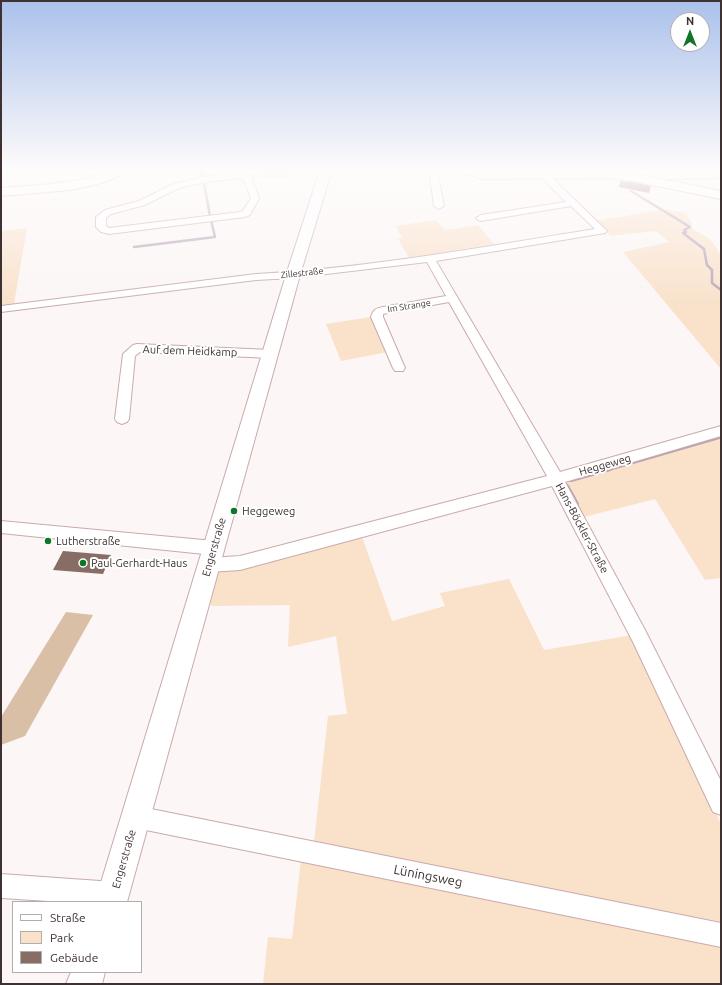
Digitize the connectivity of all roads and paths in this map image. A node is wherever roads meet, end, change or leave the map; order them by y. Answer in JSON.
{"nodes":[{"id":1,"x":102,"y":216,"type":"edge"},
{"id":2,"x":234,"y":216,"type":"edge"},
{"id":3,"x":312,"y":216,"type":"edge"},
{"id":4,"x":495,"y":216,"type":"edge"},
{"id":5,"x":586,"y":216,"type":"edge"},
{"id":6,"x":481,"y":218,"type":"dead end"},
{"id":7,"x":430,"y":259,"type":"junction"},
{"id":8,"x":293,"y":275,"type":"junction"},
{"id":9,"x":453,"y":298,"type":"junction"},
{"id":10,"x":1,"y":309,"type":"edge"},
{"id":11,"x":270,"y":354,"type":"junction"},
{"id":12,"x":399,"y":368,"type":"dead end"},
{"id":13,"x":122,"y":419,"type":"dead end"},
{"id":14,"x":721,"y":431,"type":"edge"},
{"id":15,"x":556,"y":479,"type":"junction"},
{"id":16,"x":1,"y":527,"type":"edge"},
{"id":17,"x":212,"y":557,"type":"junction"},
{"id":18,"x":721,"y":804,"type":"edge"},
{"id":19,"x":136,"y":817,"type":"junction"},
{"id":20,"x":1,"y":886,"type":"edge"},
{"id":21,"x":112,"y":898,"type":"edge"},
{"id":22,"x":721,"y":935,"type":"edge"},
{"id":23,"x":88,"y":973,"type":"edge"},
{"id":24,"x":84,"y":984,"type":"edge"}],
"edges":[{"from":1,"to":2,"type":"street"},
{"from":3,"to":8,"type":"main road","name":"Engerstraße"},
{"from":4,"to":6,"type":"street"},
{"from":5,"to":7,"type":"street","name":"Zillestraße"},
{"from":7,"to":8,"type":"street","name":"Zillestraße"},
{"from":7,"to":9,"type":"street","name":"Hans-Böckler-Straße"},
{"from":8,"to":10,"type":"street","name":"Zillestraße"},
{"from":8,"to":11,"type":"main road","name":"Engerstraße"},
{"from":9,"to":12,"type":"street","name":"Im Strange"},
{"from":9,"to":15,"type":"street","name":"Hans-Böckler-Straße"},
{"from":11,"to":13,"type":"street","name":"Auf dem Heidkamp"},
{"from":11,"to":17,"type":"main road","name":"Engerstraße"},
{"from":14,"to":15,"type":"street","name":"Heggeweg"},
{"from":15,"to":17,"type":"street","name":"Heggeweg"},
{"from":15,"to":18,"type":"street","name":"Hans-Böckler-Straße"},
{"from":16,"to":17,"type":"street","name":"Heggeweg"},
{"from":17,"to":19,"type":"main road","name":"Engerstraße"},
{"from":19,"to":21,"type":"main road","name":"Engerstraße"},
{"from":19,"to":22,"type":"street","name":"Lüningsweg"},
{"from":20,"to":21,"type":"street"},
{"from":23,"to":24,"type":"main road"}]}
